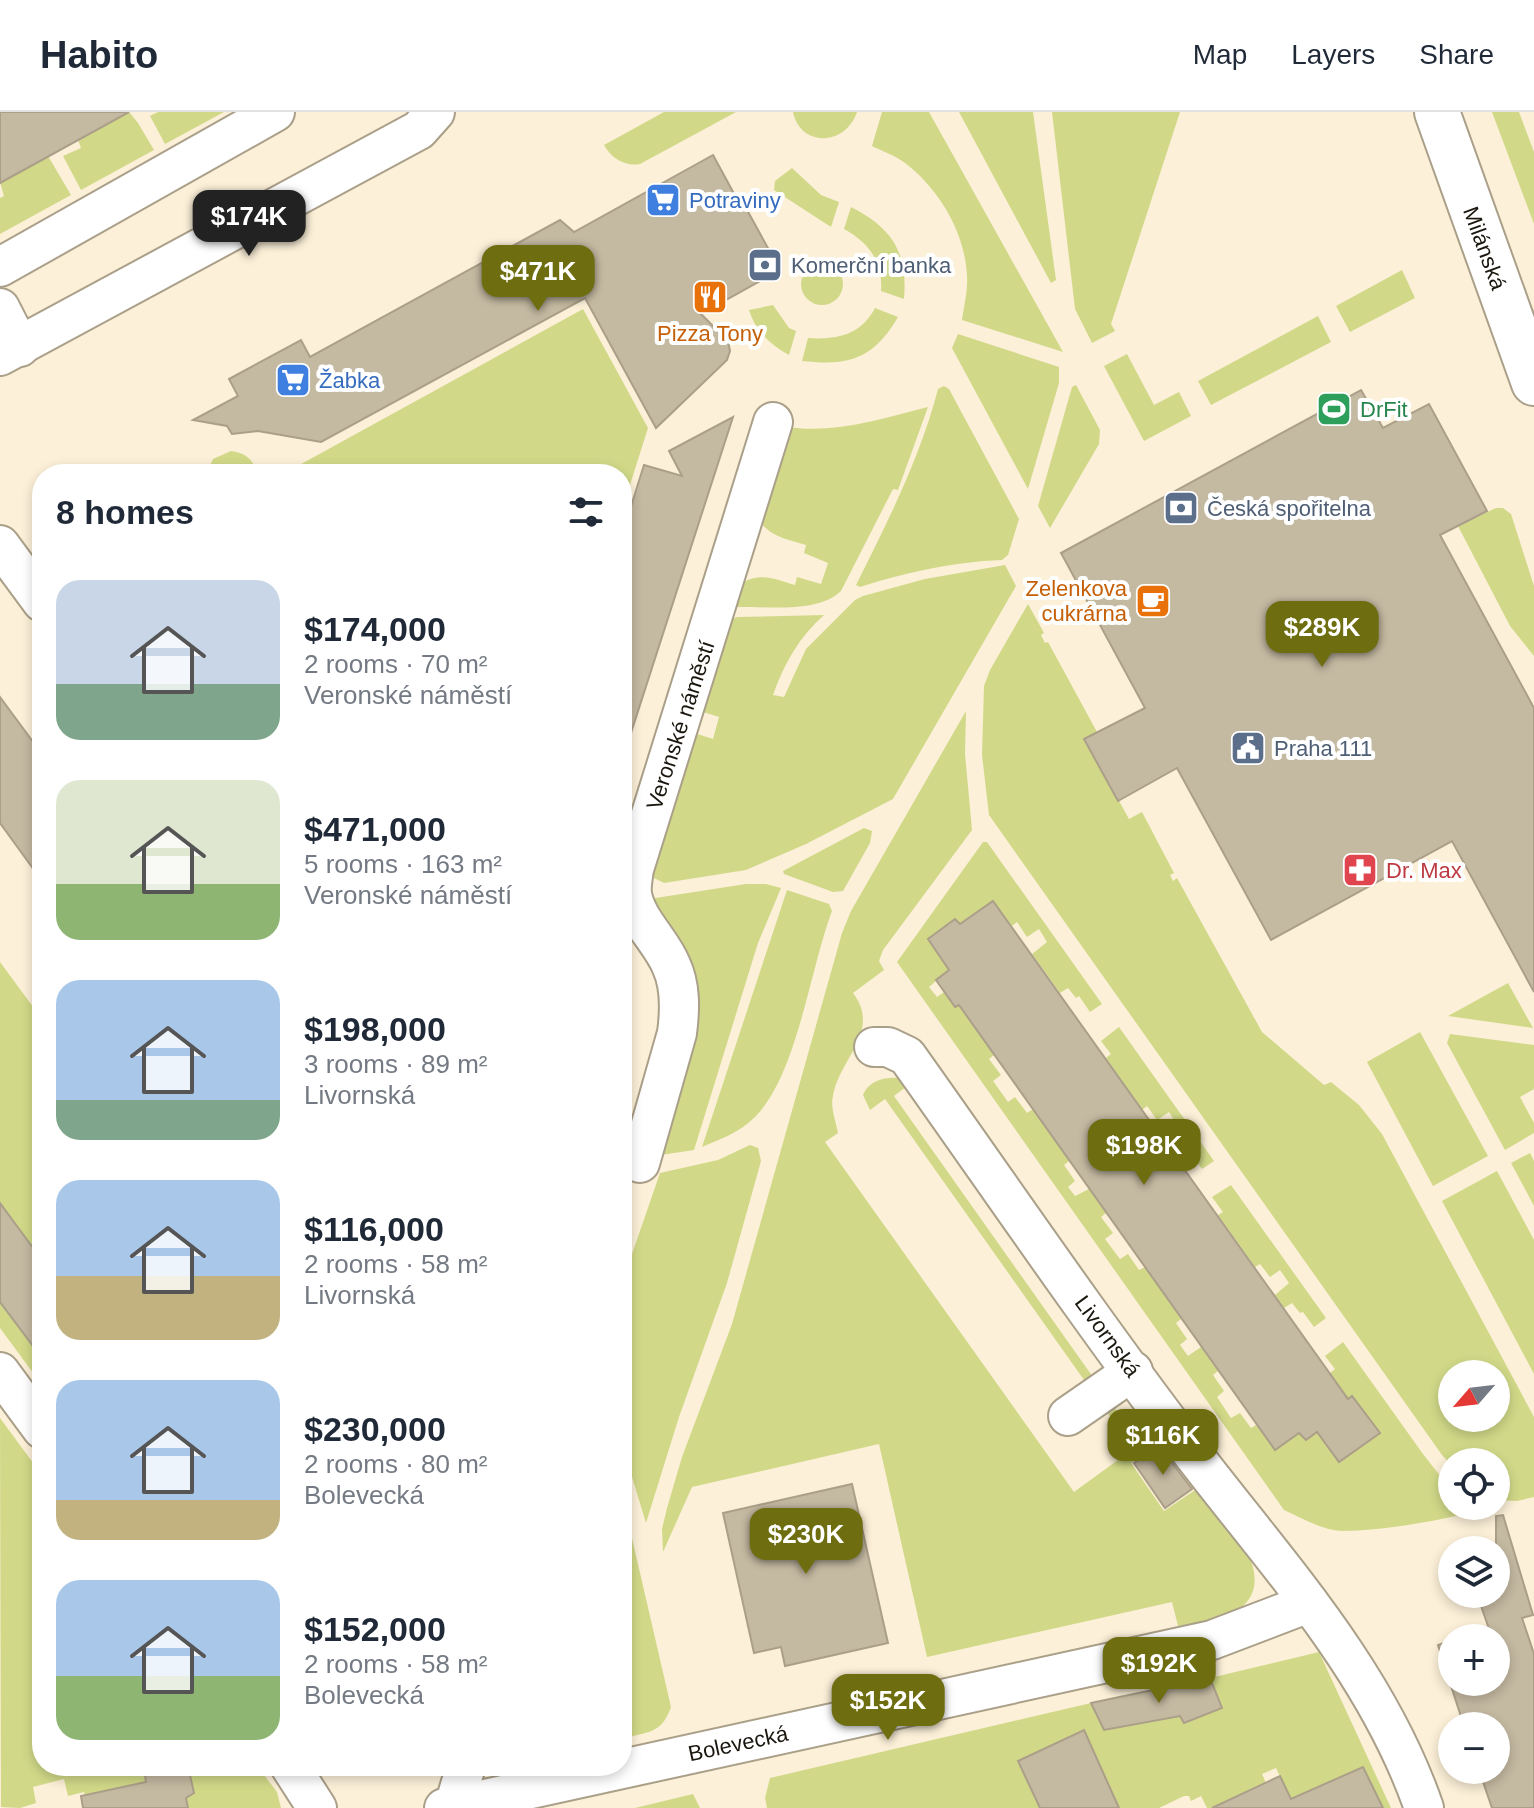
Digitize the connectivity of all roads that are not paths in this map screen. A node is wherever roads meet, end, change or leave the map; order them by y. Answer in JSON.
{"nodes":[{"id":1,"x":275,"y":112,"type":"edge"},
{"id":2,"x":435,"y":112,"type":"edge"},
{"id":3,"x":1437,"y":112,"type":"edge"},
{"id":4,"x":0,"y":267,"type":"edge"},
{"id":5,"x":0,"y":308,"type":"edge"},
{"id":6,"x":10,"y":352,"type":"edge"},
{"id":7,"x":1534,"y":383,"type":"edge"},
{"id":8,"x":773,"y":422,"type":"dead end"},
{"id":9,"x":632,"y":884,"type":"edge"},
{"id":10,"x":632,"y":895,"type":"edge"},
{"id":11,"x":874,"y":1047,"type":"dead end"},
{"id":12,"x":640,"y":1163,"type":"dead end"},
{"id":13,"x":1133,"y":1371,"type":"junction"},
{"id":14,"x":0,"y":1372,"type":"edge"},
{"id":15,"x":32,"y":1415,"type":"edge"},
{"id":16,"x":1068,"y":1416,"type":"dead end"},
{"id":17,"x":1309,"y":1603,"type":"junction"},
{"id":18,"x":632,"y":1767,"type":"edge"},
{"id":19,"x":297,"y":1776,"type":"edge"},
{"id":20,"x":462,"y":1776,"type":"edge"},
{"id":21,"x":591,"y":1776,"type":"edge"},
{"id":22,"x":449,"y":1807,"type":"edge"},
{"id":23,"x":317,"y":1808,"type":"edge"},
{"id":24,"x":1424,"y":1808,"type":"edge"}],
"edges":[{"from":1,"to":4,"type":"street"},
{"from":2,"to":6,"type":"street"},
{"from":3,"to":7,"type":"street","name":"Milánská"},
{"from":5,"to":6,"type":"street"},
{"from":8,"to":9,"type":"street","name":"Veronské náměstí"},
{"from":10,"to":12,"type":"street","name":"Veronské náměstí"},
{"from":11,"to":13,"type":"street","name":"Livornská"},
{"from":13,"to":16,"type":"street"},
{"from":13,"to":17,"type":"street","name":"Livornská"},
{"from":14,"to":15,"type":"street"},
{"from":17,"to":18,"type":"street","name":"Bolevecká"},
{"from":17,"to":24,"type":"street","name":"Livornská"},
{"from":19,"to":23,"type":"street"},
{"from":20,"to":22,"type":"street"},
{"from":21,"to":22,"type":"street","name":"Bolevecká"}]}
